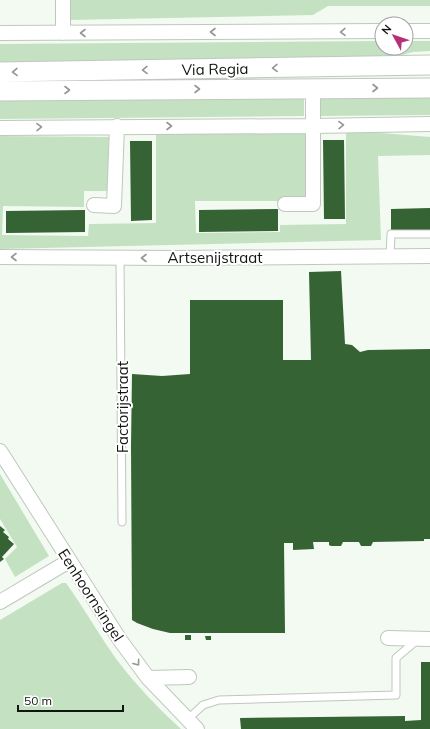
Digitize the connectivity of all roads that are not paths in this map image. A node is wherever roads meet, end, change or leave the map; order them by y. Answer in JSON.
{"nodes":[{"id":1,"x":63,"y":0,"type":"edge"},
{"id":2,"x":374,"y":31,"type":"edge"},
{"id":3,"x":414,"y":31,"type":"edge"},
{"id":4,"x":430,"y":31,"type":"edge"},
{"id":5,"x":0,"y":33,"type":"edge"},
{"id":6,"x":63,"y":33,"type":"junction"},
{"id":7,"x":430,"y":65,"type":"edge"},
{"id":8,"x":0,"y":72,"type":"edge"},
{"id":9,"x":313,"y":88,"type":"junction"},
{"id":10,"x":429,"y":88,"type":"edge"},
{"id":11,"x":0,"y":91,"type":"edge"},
{"id":12,"x":430,"y":124,"type":"edge"},
{"id":13,"x":117,"y":126,"type":"junction"},
{"id":14,"x":313,"y":126,"type":"junction"},
{"id":15,"x":0,"y":128,"type":"edge"},
{"id":16,"x":285,"y":204,"type":"dead end"},
{"id":17,"x":94,"y":206,"type":"dead end"},
{"id":18,"x":430,"y":234,"type":"edge"},
{"id":19,"x":390,"y":256,"type":"junction"},
{"id":20,"x":430,"y":256,"type":"edge"},
{"id":21,"x":0,"y":257,"type":"edge"},
{"id":22,"x":120,"y":258,"type":"junction"},
{"id":23,"x":0,"y":451,"type":"edge"},
{"id":24,"x":122,"y":522,"type":"dead end"},
{"id":25,"x":69,"y":561,"type":"junction"},
{"id":26,"x":0,"y":602,"type":"edge"},
{"id":27,"x":388,"y":638,"type":"dead end"},
{"id":28,"x":424,"y":638,"type":"edge"},
{"id":29,"x":188,"y":677,"type":"dead end"},
{"id":30,"x":148,"y":678,"type":"junction"},
{"id":31,"x":192,"y":724,"type":"edge"}],
"edges":[{"from":1,"to":6,"type":"street"},
{"from":2,"to":6,"type":"street","one_way":true},
{"from":3,"to":4,"type":"street"},
{"from":5,"to":6,"type":"street"},
{"from":7,"to":8,"type":"main road","name":"Via Regia","one_way":true},
{"from":9,"to":10,"type":"main road","name":"Via Regia","one_way":true},
{"from":11,"to":9,"type":"main road","name":"Via Regia","one_way":true},
{"from":9,"to":14,"type":"street"},
{"from":14,"to":12,"type":"street","one_way":true},
{"from":13,"to":14,"type":"street","one_way":true},
{"from":15,"to":13,"type":"street","one_way":true},
{"from":13,"to":17,"type":"street"},
{"from":14,"to":16,"type":"street"},
{"from":18,"to":19,"type":"lane"},
{"from":19,"to":20,"type":"street","name":"Artsenijstraat"},
{"from":19,"to":22,"type":"street","name":"Artsenijstraat","one_way":true},
{"from":22,"to":21,"type":"street","name":"Artsenijstraat","one_way":true},
{"from":22,"to":24,"type":"lane","name":"Factorijstraat"},
{"from":23,"to":25,"type":"street","name":"Eenhoornsingel"},
{"from":25,"to":26,"type":"street"},
{"from":25,"to":30,"type":"street","name":"Eenhoornsingel","one_way":true},
{"from":27,"to":28,"type":"street"},
{"from":28,"to":31,"type":"lane"},
{"from":29,"to":30,"type":"street"},
{"from":30,"to":31,"type":"street","name":"Eenhoornsingel"}]}
